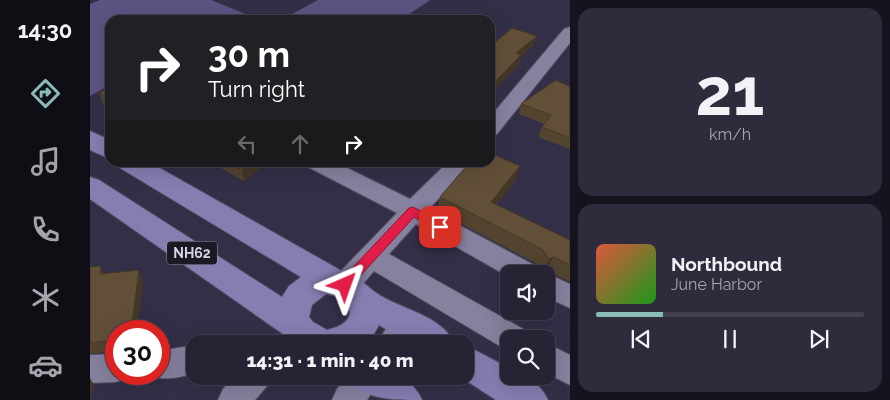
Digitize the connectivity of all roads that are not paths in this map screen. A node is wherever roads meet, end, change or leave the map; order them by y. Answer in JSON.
{"nodes":[{"id":1,"x":570,"y":32,"type":"edge"},
{"id":2,"x":495,"y":124,"type":"edge"},
{"id":3,"x":90,"y":140,"type":"edge"},
{"id":4,"x":105,"y":148,"type":"edge"},
{"id":5,"x":138,"y":167,"type":"edge"},
{"id":6,"x":326,"y":167,"type":"edge"},
{"id":7,"x":456,"y":167,"type":"edge"},
{"id":8,"x":90,"y":186,"type":"edge"},
{"id":9,"x":413,"y":211,"type":"junction"},
{"id":10,"x":371,"y":256,"type":"junction"},
{"id":11,"x":510,"y":265,"type":"edge"},
{"id":12,"x":348,"y":289,"type":"junction"},
{"id":13,"x":555,"y":289,"type":"edge"},
{"id":14,"x":570,"y":297,"type":"edge"},
{"id":15,"x":500,"y":331,"type":"edge"},
{"id":16,"x":400,"y":334,"type":"edge"},
{"id":17,"x":298,"y":335,"type":"edge"},
{"id":18,"x":299,"y":335,"type":"edge"},
{"id":19,"x":354,"y":335,"type":"edge"},
{"id":20,"x":186,"y":362,"type":"edge"},
{"id":21,"x":555,"y":362,"type":"edge"},
{"id":22,"x":170,"y":364,"type":"edge"},
{"id":23,"x":474,"y":367,"type":"edge"},
{"id":24,"x":105,"y":369,"type":"edge"},
{"id":25,"x":90,"y":370,"type":"edge"},
{"id":26,"x":570,"y":371,"type":"edge"},
{"id":27,"x":248,"y":385,"type":"edge"},
{"id":28,"x":359,"y":385,"type":"edge"},
{"id":29,"x":379,"y":385,"type":"edge"},
{"id":30,"x":234,"y":400,"type":"edge"},
{"id":31,"x":348,"y":400,"type":"edge"},
{"id":32,"x":403,"y":400,"type":"edge"},
{"id":33,"x":528,"y":400,"type":"edge"}],
"edges":[{"from":1,"to":2,"type":"street"},
{"from":3,"to":4,"type":"main road"},
{"from":5,"to":12,"type":"main road"},
{"from":6,"to":9,"type":"street"},
{"from":7,"to":9,"type":"street"},
{"from":8,"to":17,"type":"main road","number":"NH62"},
{"from":9,"to":10,"type":"street"},
{"from":9,"to":11,"type":"street"},
{"from":10,"to":12,"type":"street"},
{"from":10,"to":15,"type":"street"},
{"from":12,"to":16,"type":"main road"},
{"from":12,"to":18,"type":"main road","number":"NH62"},
{"from":12,"to":19,"type":"main road"},
{"from":13,"to":14,"type":"street"},
{"from":20,"to":22,"type":"street"},
{"from":21,"to":26,"type":"street"},
{"from":23,"to":33,"type":"main road"},
{"from":24,"to":25,"type":"street"},
{"from":27,"to":30,"type":"street"},
{"from":28,"to":31,"type":"street"},
{"from":29,"to":32,"type":"main road"}]}
